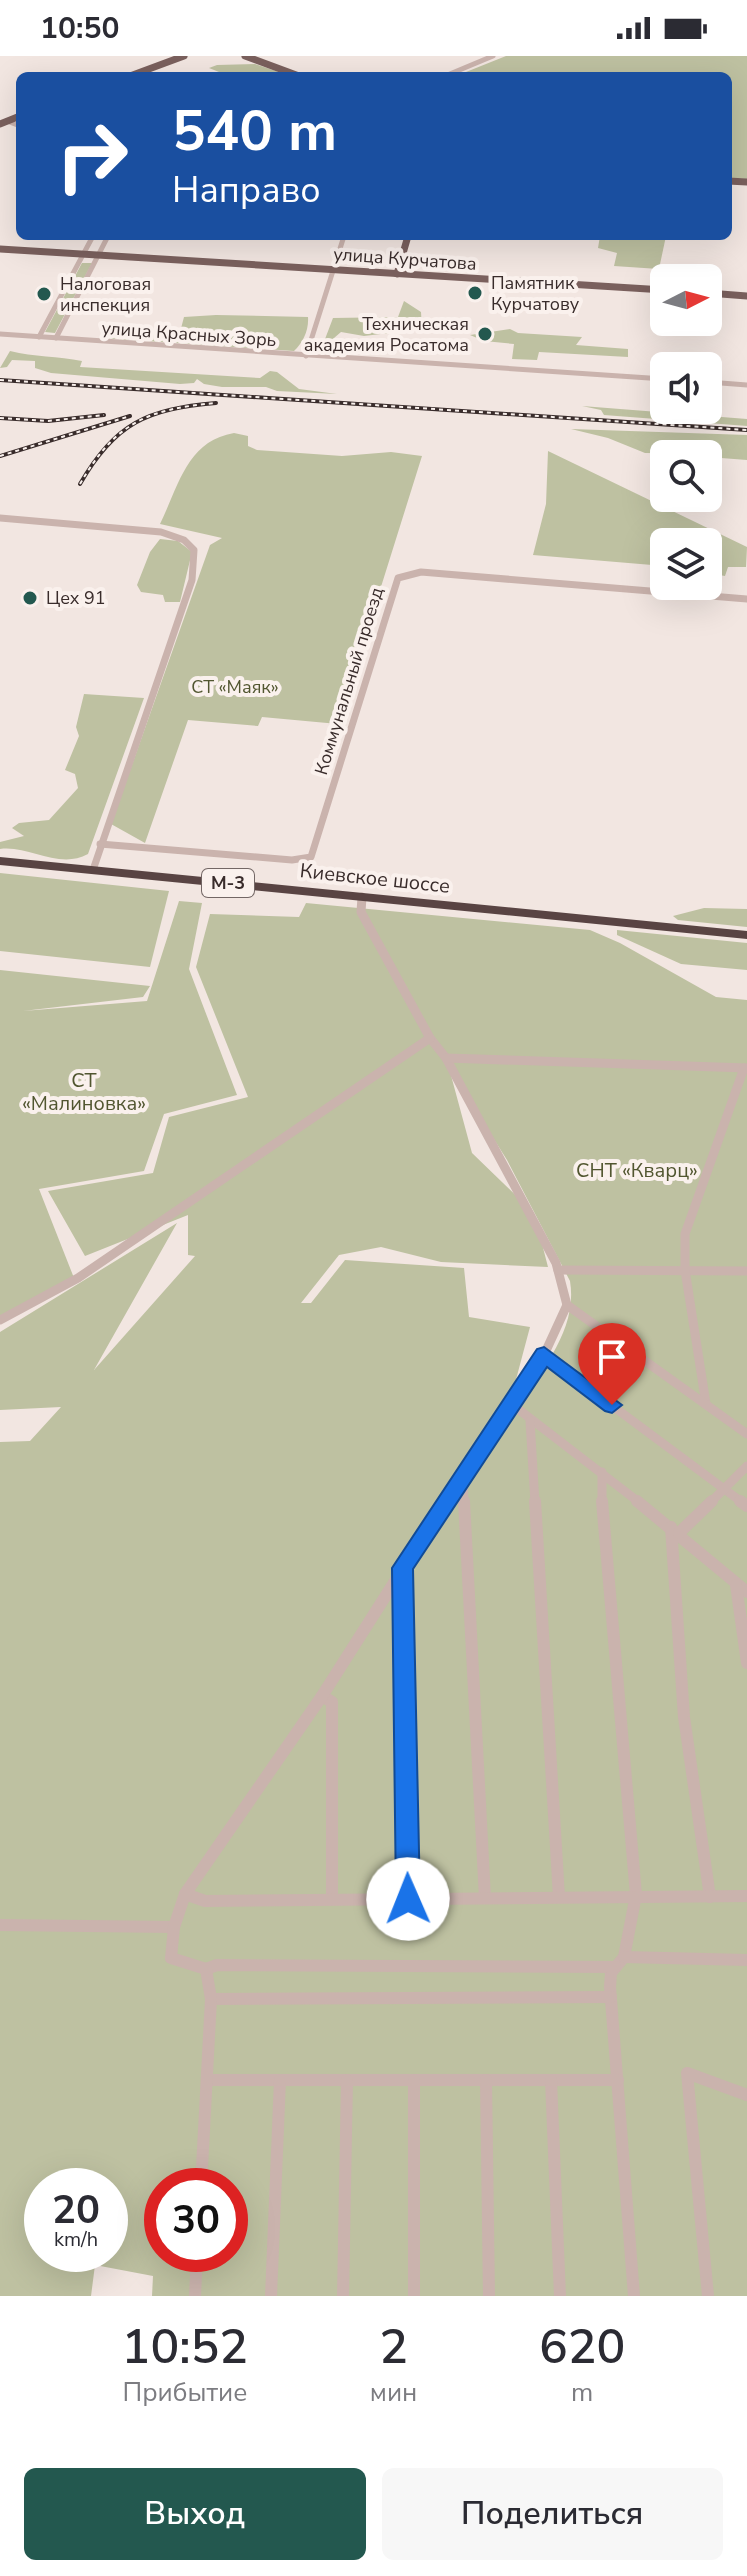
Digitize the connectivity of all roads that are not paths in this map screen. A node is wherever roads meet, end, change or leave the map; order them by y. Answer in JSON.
{"nodes":[{"id":1,"x":184,"y":56,"type":"edge"},
{"id":2,"x":245,"y":56,"type":"edge"},
{"id":3,"x":493,"y":56,"type":"edge"},
{"id":4,"x":141,"y":72,"type":"edge"},
{"id":5,"x":288,"y":72,"type":"edge"},
{"id":6,"x":455,"y":72,"type":"edge"},
{"id":7,"x":0,"y":115,"type":"edge"},
{"id":8,"x":13,"y":120,"type":"edge"},
{"id":9,"x":91,"y":240,"type":"edge"},
{"id":10,"x":106,"y":240,"type":"edge"},
{"id":11,"x":343,"y":240,"type":"edge"},
{"id":12,"x":407,"y":240,"type":"edge"},
{"id":13,"x":0,"y":249,"type":"edge"},
{"id":14,"x":83,"y":255,"type":"junction"},
{"id":15,"x":98,"y":256,"type":"junction"},
{"id":16,"x":334,"y":270,"type":"junction"},
{"id":17,"x":397,"y":274,"type":"junction"},
{"id":18,"x":650,"y":289,"type":"edge"},
{"id":19,"x":722,"y":294,"type":"edge"},
{"id":20,"x":747,"y":296,"type":"edge"},
{"id":21,"x":0,"y":334,"type":"edge"},
{"id":22,"x":39,"y":337,"type":"junction"},
{"id":23,"x":56,"y":338,"type":"junction"},
{"id":24,"x":306,"y":356,"type":"junction"},
{"id":25,"x":650,"y":378,"type":"edge"},
{"id":26,"x":722,"y":383,"type":"edge"},
{"id":27,"x":747,"y":385,"type":"edge"},
{"id":28,"x":0,"y":518,"type":"edge"},
{"id":29,"x":747,"y":599,"type":"edge"},
{"id":30,"x":100,"y":844,"type":"junction"},
{"id":31,"x":0,"y":861,"type":"edge"},
{"id":32,"x":93,"y":870,"type":"junction"},
{"id":33,"x":362,"y":897,"type":"junction"},
{"id":34,"x":747,"y":935,"type":"edge"},
{"id":35,"x":430,"y":1038,"type":"junction"},
{"id":36,"x":446,"y":1058,"type":"junction"},
{"id":37,"x":746,"y":1068,"type":"edge"},
{"id":38,"x":558,"y":1270,"type":"junction"},
{"id":39,"x":685,"y":1270,"type":"junction"},
{"id":40,"x":747,"y":1271,"type":"edge"},
{"id":41,"x":567,"y":1305,"type":"junction"},
{"id":42,"x":0,"y":1320,"type":"edge"},
{"id":43,"x":544,"y":1355,"type":"junction"},
{"id":44,"x":509,"y":1402,"type":"junction"},
{"id":45,"x":706,"y":1404,"type":"junction"},
{"id":46,"x":530,"y":1421,"type":"junction"},
{"id":47,"x":747,"y":1434,"type":"edge"},
{"id":48,"x":747,"y":1466,"type":"edge"},
{"id":49,"x":602,"y":1472,"type":"junction"},
{"id":50,"x":463,"y":1473,"type":"junction"},
{"id":51,"x":724,"y":1489,"type":"junction"},
{"id":52,"x":747,"y":1506,"type":"edge"},
{"id":53,"x":675,"y":1530,"type":"junction"},
{"id":54,"x":402,"y":1568,"type":"junction"},
{"id":55,"x":736,"y":1585,"type":"junction"},
{"id":56,"x":747,"y":1592,"type":"edge"},
{"id":57,"x":747,"y":1663,"type":"edge"},
{"id":58,"x":322,"y":1696,"type":"junction"},
{"id":59,"x":185,"y":1894,"type":"junction"},
{"id":60,"x":636,"y":1895,"type":"junction"},
{"id":61,"x":747,"y":1896,"type":"edge"},
{"id":62,"x":559,"y":1897,"type":"junction"},
{"id":63,"x":710,"y":1897,"type":"junction"},
{"id":64,"x":485,"y":1898,"type":"junction"},
{"id":65,"x":332,"y":1899,"type":"junction"},
{"id":66,"x":408,"y":1899,"type":"junction"},
{"id":67,"x":0,"y":1925,"type":"edge"},
{"id":68,"x":174,"y":1927,"type":"junction"},
{"id":69,"x":747,"y":1960,"type":"edge"},
{"id":70,"x":620,"y":1962,"type":"junction"},
{"id":71,"x":206,"y":1969,"type":"junction"},
{"id":72,"x":611,"y":1997,"type":"junction"},
{"id":73,"x":211,"y":1999,"type":"junction"},
{"id":74,"x":207,"y":2080,"type":"junction"},
{"id":75,"x":280,"y":2080,"type":"junction"},
{"id":76,"x":347,"y":2080,"type":"junction"},
{"id":77,"x":414,"y":2080,"type":"junction"},
{"id":78,"x":486,"y":2080,"type":"junction"},
{"id":79,"x":551,"y":2080,"type":"junction"},
{"id":80,"x":618,"y":2080,"type":"junction"},
{"id":81,"x":747,"y":2095,"type":"edge"},
{"id":82,"x":202,"y":2168,"type":"edge"},
{"id":83,"x":196,"y":2272,"type":"edge"},
{"id":84,"x":195,"y":2296,"type":"edge"},
{"id":85,"x":271,"y":2296,"type":"edge"},
{"id":86,"x":343,"y":2296,"type":"edge"},
{"id":87,"x":414,"y":2296,"type":"edge"},
{"id":88,"x":489,"y":2296,"type":"edge"},
{"id":89,"x":560,"y":2296,"type":"edge"},
{"id":90,"x":634,"y":2296,"type":"edge"},
{"id":91,"x":708,"y":2296,"type":"edge"}],
"edges":[{"from":1,"to":4,"type":"main road"},
{"from":2,"to":5,"type":"main road"},
{"from":3,"to":6,"type":"street"},
{"from":7,"to":8,"type":"street"},
{"from":9,"to":14,"type":"street"},
{"from":10,"to":15,"type":"street"},
{"from":11,"to":16,"type":"street"},
{"from":12,"to":17,"type":"main road"},
{"from":13,"to":14,"type":"main road","name":"улица Курчатова"},
{"from":14,"to":15,"type":"main road","name":"улица Курчатова"},
{"from":14,"to":22,"type":"street"},
{"from":15,"to":16,"type":"main road","name":"улица Курчатова"},
{"from":15,"to":23,"type":"street"},
{"from":16,"to":17,"type":"main road","name":"улица Курчатова"},
{"from":16,"to":24,"type":"street"},
{"from":17,"to":18,"type":"main road","name":"улица Курчатова"},
{"from":19,"to":20,"type":"main road"},
{"from":21,"to":22,"type":"street","name":"улица Красных Зорь"},
{"from":22,"to":23,"type":"street","name":"улица Красных Зорь"},
{"from":23,"to":24,"type":"street","name":"улица Красных Зорь"},
{"from":24,"to":25,"type":"street","name":"улица Красных Зорь"},
{"from":26,"to":27,"type":"street"},
{"from":28,"to":30,"type":"street"},
{"from":29,"to":30,"type":"street","name":"Коммунальный проезд"},
{"from":30,"to":32,"type":"street"},
{"from":31,"to":32,"type":"highway","name":"Киевское шоссе","number":"М-3"},
{"from":32,"to":33,"type":"highway","name":"Киевское шоссе","number":"М-3"},
{"from":33,"to":34,"type":"highway","name":"Киевское шоссе","number":"М-3"},
{"from":33,"to":35,"type":"street"},
{"from":35,"to":36,"type":"street"},
{"from":35,"to":42,"type":"street"},
{"from":36,"to":37,"type":"street"},
{"from":36,"to":38,"type":"street"},
{"from":37,"to":39,"type":"street"},
{"from":38,"to":39,"type":"street"},
{"from":38,"to":41,"type":"street"},
{"from":39,"to":40,"type":"street"},
{"from":39,"to":45,"type":"street"},
{"from":41,"to":43,"type":"street"},
{"from":41,"to":45,"type":"street"},
{"from":43,"to":44,"type":"street"},
{"from":43,"to":51,"type":"street"},
{"from":44,"to":46,"type":"street"},
{"from":44,"to":50,"type":"street"},
{"from":45,"to":47,"type":"street"},
{"from":46,"to":49,"type":"street"},
{"from":46,"to":62,"type":"street"},
{"from":48,"to":51,"type":"street"},
{"from":49,"to":53,"type":"street"},
{"from":49,"to":60,"type":"street"},
{"from":50,"to":54,"type":"street"},
{"from":50,"to":64,"type":"street"},
{"from":51,"to":52,"type":"street"},
{"from":51,"to":53,"type":"street"},
{"from":53,"to":55,"type":"street"},
{"from":53,"to":63,"type":"street"},
{"from":54,"to":58,"type":"street"},
{"from":54,"to":66,"type":"street"},
{"from":55,"to":56,"type":"street"},
{"from":55,"to":57,"type":"street"},
{"from":58,"to":59,"type":"street"},
{"from":58,"to":65,"type":"street"},
{"from":59,"to":65,"type":"street"},
{"from":59,"to":68,"type":"street"},
{"from":60,"to":62,"type":"street"},
{"from":60,"to":63,"type":"street"},
{"from":60,"to":70,"type":"street"},
{"from":61,"to":63,"type":"street"},
{"from":62,"to":64,"type":"street"},
{"from":64,"to":66,"type":"street"},
{"from":65,"to":66,"type":"street"},
{"from":67,"to":68,"type":"street"},
{"from":68,"to":71,"type":"street"},
{"from":69,"to":70,"type":"street"},
{"from":70,"to":71,"type":"street"},
{"from":70,"to":72,"type":"street"},
{"from":71,"to":73,"type":"street"},
{"from":72,"to":73,"type":"street"},
{"from":72,"to":80,"type":"street"},
{"from":73,"to":74,"type":"street"},
{"from":74,"to":75,"type":"street"},
{"from":74,"to":82,"type":"street"},
{"from":75,"to":76,"type":"street"},
{"from":75,"to":85,"type":"street"},
{"from":76,"to":77,"type":"street"},
{"from":76,"to":86,"type":"street"},
{"from":77,"to":78,"type":"street"},
{"from":77,"to":87,"type":"street"},
{"from":78,"to":79,"type":"street"},
{"from":78,"to":88,"type":"street"},
{"from":79,"to":80,"type":"street"},
{"from":79,"to":89,"type":"street"},
{"from":80,"to":90,"type":"street"},
{"from":81,"to":91,"type":"street"},
{"from":83,"to":84,"type":"street"}]}
